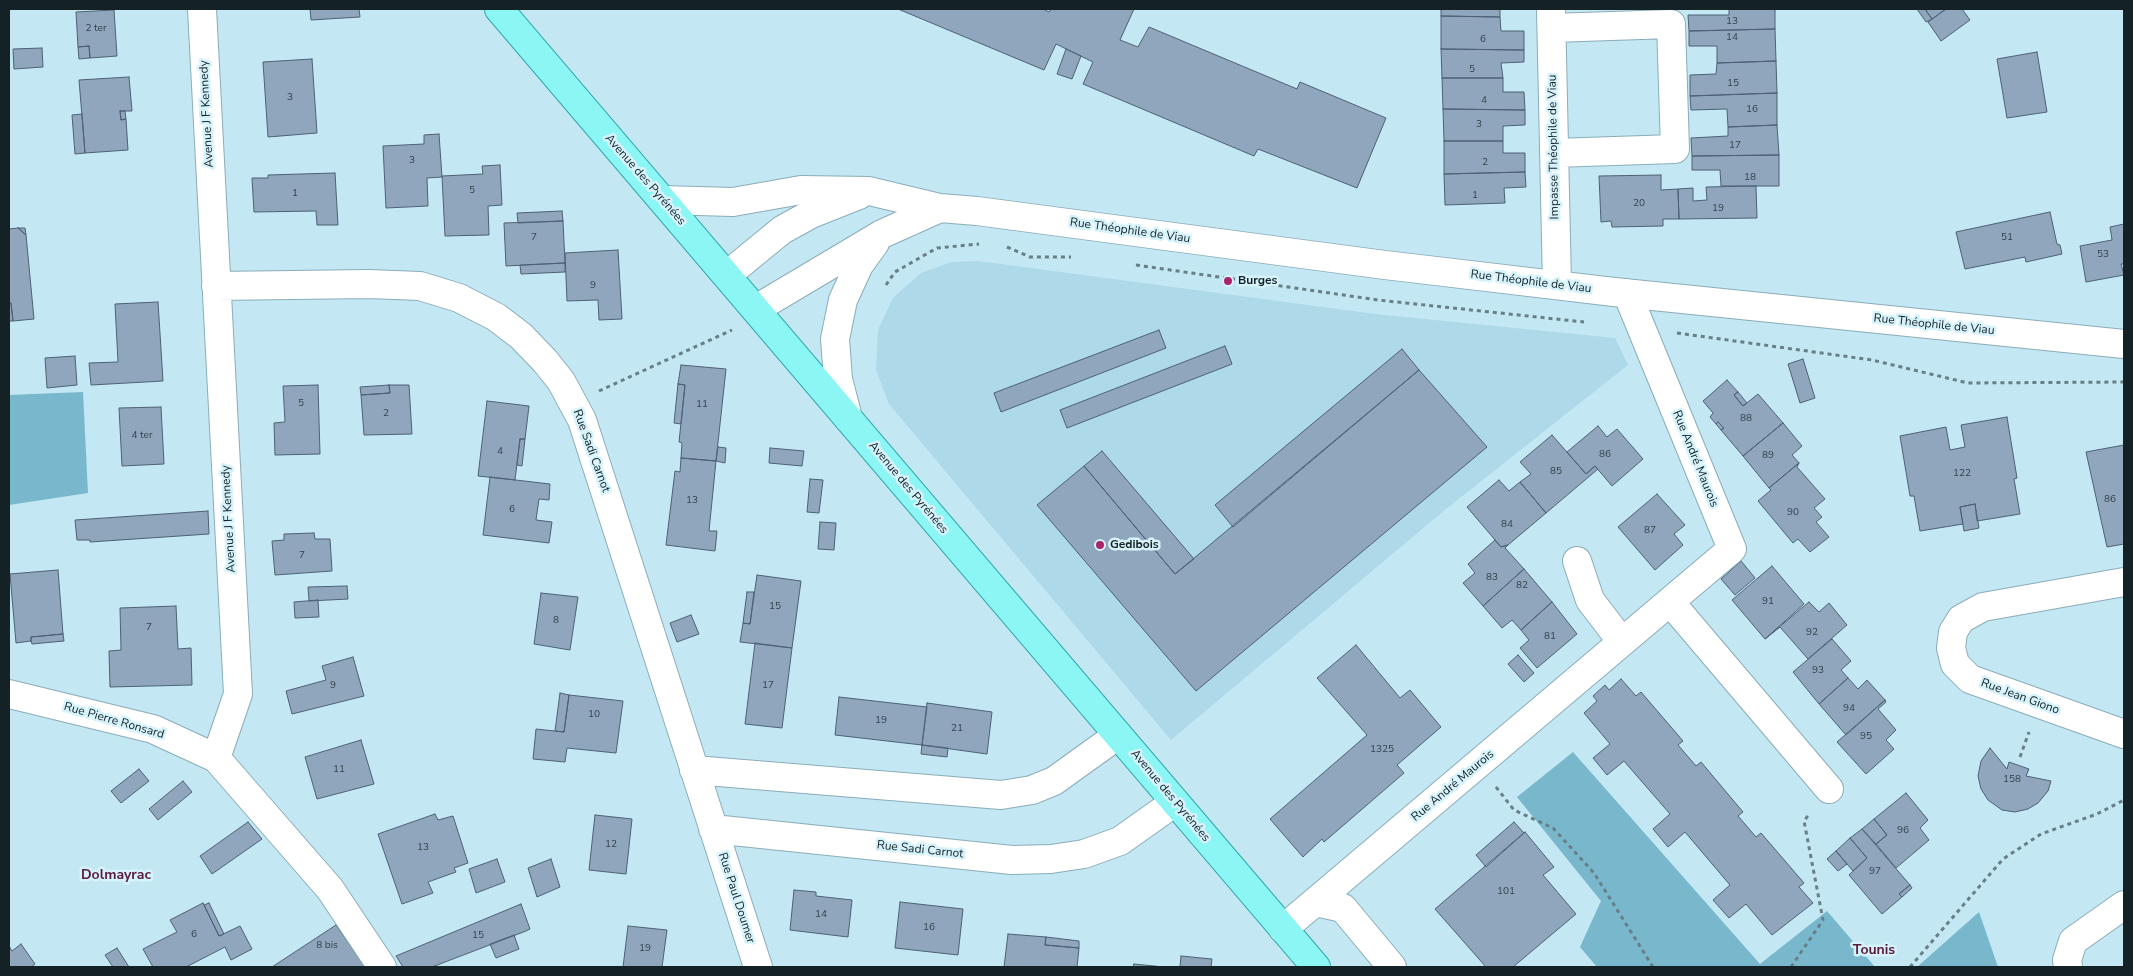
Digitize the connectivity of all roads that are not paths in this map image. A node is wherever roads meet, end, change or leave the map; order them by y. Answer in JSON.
{"nodes":[{"id":1,"x":202,"y":9,"type":"edge"},
{"id":2,"x":499,"y":9,"type":"edge"},
{"id":3,"x":1552,"y":18,"type":"edge"},
{"id":4,"x":1554,"y":153,"type":"junction"},
{"id":5,"x":869,"y":191,"type":"junction"},
{"id":6,"x":663,"y":200,"type":"junction"},
{"id":7,"x":940,"y":208,"type":"junction"},
{"id":8,"x":882,"y":234,"type":"junction"},
{"id":9,"x":727,"y":275,"type":"junction"},
{"id":10,"x":1557,"y":285,"type":"junction"},
{"id":11,"x":216,"y":286,"type":"junction"},
{"id":12,"x":1627,"y":293,"type":"junction"},
{"id":13,"x":759,"y":313,"type":"junction"},
{"id":14,"x":2124,"y":344,"type":"edge"},
{"id":15,"x":848,"y":418,"type":"junction"},
{"id":16,"x":1577,"y":562,"type":"dead end"},
{"id":17,"x":2124,"y":582,"type":"edge"},
{"id":18,"x":1671,"y":603,"type":"junction"},
{"id":19,"x":1622,"y":642,"type":"junction"},
{"id":20,"x":9,"y":694,"type":"edge"},
{"id":21,"x":2124,"y":734,"type":"edge"},
{"id":22,"x":1118,"y":735,"type":"junction"},
{"id":23,"x":216,"y":758,"type":"junction"},
{"id":24,"x":694,"y":770,"type":"junction"},
{"id":25,"x":1828,"y":789,"type":"road end"},
{"id":26,"x":1175,"y":802,"type":"junction"},
{"id":27,"x":713,"y":829,"type":"junction"},
{"id":28,"x":1316,"y":902,"type":"junction"},
{"id":29,"x":2124,"y":905,"type":"edge"},
{"id":30,"x":1283,"y":929,"type":"junction"},
{"id":31,"x":382,"y":967,"type":"edge"},
{"id":32,"x":758,"y":967,"type":"edge"},
{"id":33,"x":1316,"y":967,"type":"edge"},
{"id":34,"x":1392,"y":967,"type":"edge"},
{"id":35,"x":2068,"y":967,"type":"edge"}],
"edges":[{"from":1,"to":11,"type":"street","name":"Avenue J F Kennedy"},
{"from":2,"to":6,"type":"main road","name":"Avenue des Pyrénées"},
{"from":3,"to":4,"type":"street","name":"Impasse Théophile de Viau"},
{"from":3,"to":4,"type":"street"},
{"from":4,"to":10,"type":"street","name":"Impasse Théophile de Viau"},
{"from":5,"to":6,"type":"street","name":"Rue Théophile de Viau"},
{"from":5,"to":7,"type":"street","name":"Rue Théophile de Viau"},
{"from":5,"to":9,"type":"street"},
{"from":6,"to":9,"type":"main road","name":"Avenue des Pyrénées"},
{"from":7,"to":8,"type":"street","name":"Rue Théophile de Viau"},
{"from":7,"to":10,"type":"street","name":"Rue Théophile de Viau"},
{"from":8,"to":13,"type":"street","name":"Rue Théophile de Viau"},
{"from":8,"to":15,"type":"street","name":"Rue Théophile de Viau"},
{"from":9,"to":13,"type":"main road","name":"Avenue des Pyrénées"},
{"from":10,"to":12,"type":"street","name":"Rue Théophile de Viau"},
{"from":11,"to":23,"type":"street","name":"Avenue J F Kennedy"},
{"from":11,"to":24,"type":"street","name":"Rue Sadi Carnot"},
{"from":12,"to":14,"type":"street","name":"Rue Théophile de Viau"},
{"from":12,"to":18,"type":"street","name":"Rue André Maurois"},
{"from":13,"to":15,"type":"main road","name":"Avenue des Pyrénées"},
{"from":15,"to":22,"type":"main road","name":"Avenue des Pyrénées"},
{"from":16,"to":19,"type":"street"},
{"from":17,"to":21,"type":"street","name":"Rue Jean Giono"},
{"from":18,"to":19,"type":"street","name":"Rue André Maurois"},
{"from":18,"to":25,"type":"street"},
{"from":19,"to":28,"type":"street","name":"Rue André Maurois"},
{"from":20,"to":23,"type":"street","name":"Rue Pierre Ronsard"},
{"from":22,"to":24,"type":"street"},
{"from":22,"to":26,"type":"main road","name":"Avenue des Pyrénées"},
{"from":23,"to":31,"type":"street"},
{"from":24,"to":27,"type":"street","name":"Rue Sadi Carnot"},
{"from":26,"to":27,"type":"street","name":"Rue Sadi Carnot"},
{"from":26,"to":30,"type":"main road","name":"Avenue des Pyrénées"},
{"from":27,"to":32,"type":"street","name":"Rue Paul Doumer"},
{"from":28,"to":30,"type":"street","name":"Rue André Maurois"},
{"from":28,"to":34,"type":"street"},
{"from":29,"to":35,"type":"street"},
{"from":30,"to":33,"type":"main road","name":"Avenue des Pyrénées"}]}
